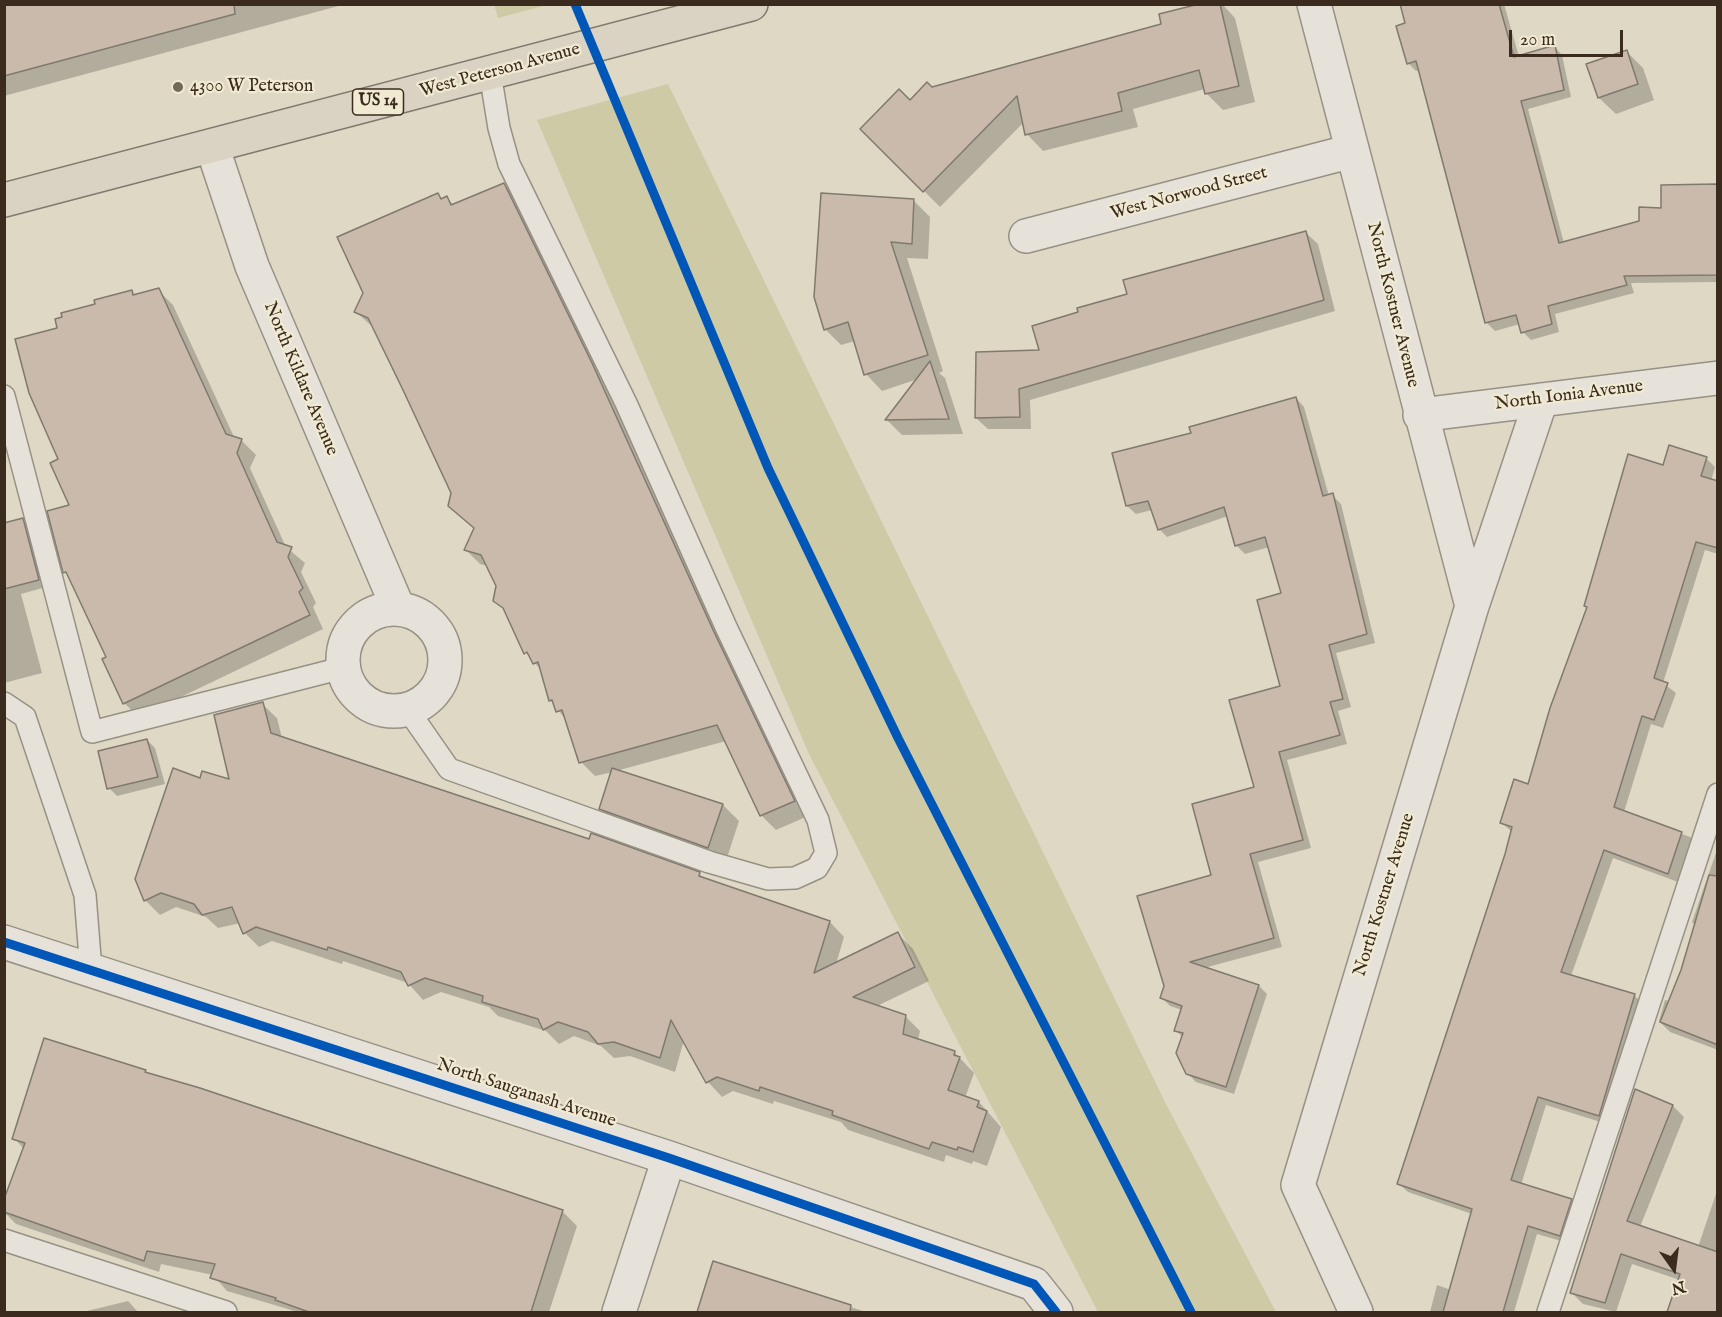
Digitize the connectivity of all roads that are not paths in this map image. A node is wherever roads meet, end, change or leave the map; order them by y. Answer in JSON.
{"nodes":[{"id":1,"x":752,"y":4,"type":"edge"},
{"id":2,"x":1314,"y":4,"type":"edge"},
{"id":3,"x":490,"y":73,"type":"junction"},
{"id":4,"x":212,"y":146,"type":"junction"},
{"id":5,"x":1352,"y":151,"type":"junction"},
{"id":6,"x":4,"y":200,"type":"edge"},
{"id":7,"x":1026,"y":236,"type":"dead end"},
{"id":8,"x":1718,"y":378,"type":"edge"},
{"id":9,"x":4,"y":396,"type":"edge"},
{"id":10,"x":1541,"y":400,"type":"junction"},
{"id":11,"x":1420,"y":415,"type":"junction"},
{"id":12,"x":1472,"y":606,"type":"junction"},
{"id":13,"x":398,"y":608,"type":"junction"},
{"id":14,"x":342,"y":668,"type":"junction"},
{"id":15,"x":4,"y":703,"type":"edge"},
{"id":16,"x":408,"y":710,"type":"junction"},
{"id":17,"x":1718,"y":794,"type":"edge"},
{"id":18,"x":6,"y":950,"type":"edge"},
{"id":19,"x":91,"y":970,"type":"junction"},
{"id":20,"x":669,"y":1158,"type":"junction"},
{"id":21,"x":4,"y":1240,"type":"edge"},
{"id":22,"x":226,"y":1312,"type":"edge"},
{"id":23,"x":619,"y":1312,"type":"edge"},
{"id":24,"x":1056,"y":1312,"type":"edge"},
{"id":25,"x":1356,"y":1312,"type":"edge"},
{"id":26,"x":1548,"y":1312,"type":"edge"}],
"edges":[{"from":1,"to":3,"type":"main road","name":"West Peterson Avenue","number":"US 14"},
{"from":2,"to":5,"type":"street","name":"North Kostner Avenue"},
{"from":3,"to":4,"type":"main road","name":"West Peterson Avenue","number":"US 14"},
{"from":3,"to":16,"type":"lane"},
{"from":4,"to":6,"type":"main road","name":"West Peterson Avenue","number":"US 14"},
{"from":4,"to":13,"type":"street","name":"North Kildare Avenue"},
{"from":5,"to":7,"type":"street","name":"West Norwood Street"},
{"from":5,"to":11,"type":"street","name":"North Kostner Avenue"},
{"from":8,"to":10,"type":"street","name":"North Ionia Avenue"},
{"from":9,"to":14,"type":"lane"},
{"from":10,"to":11,"type":"street","name":"North Ionia Avenue"},
{"from":10,"to":12,"type":"street","name":"North Kostner Avenue"},
{"from":11,"to":12,"type":"street","name":"North Kostner Avenue"},
{"from":12,"to":25,"type":"street","name":"North Kostner Avenue"},
{"from":13,"to":14,"type":"street"},
{"from":13,"to":16,"type":"street"},
{"from":14,"to":16,"type":"street"},
{"from":15,"to":19,"type":"lane"},
{"from":17,"to":26,"type":"lane"},
{"from":18,"to":19,"type":"street","name":"North Sauganash Avenue"},
{"from":19,"to":20,"type":"street","name":"North Sauganash Avenue"},
{"from":20,"to":23,"type":"street"},
{"from":20,"to":24,"type":"street","name":"North Sauganash Avenue"},
{"from":21,"to":22,"type":"lane"}]}
